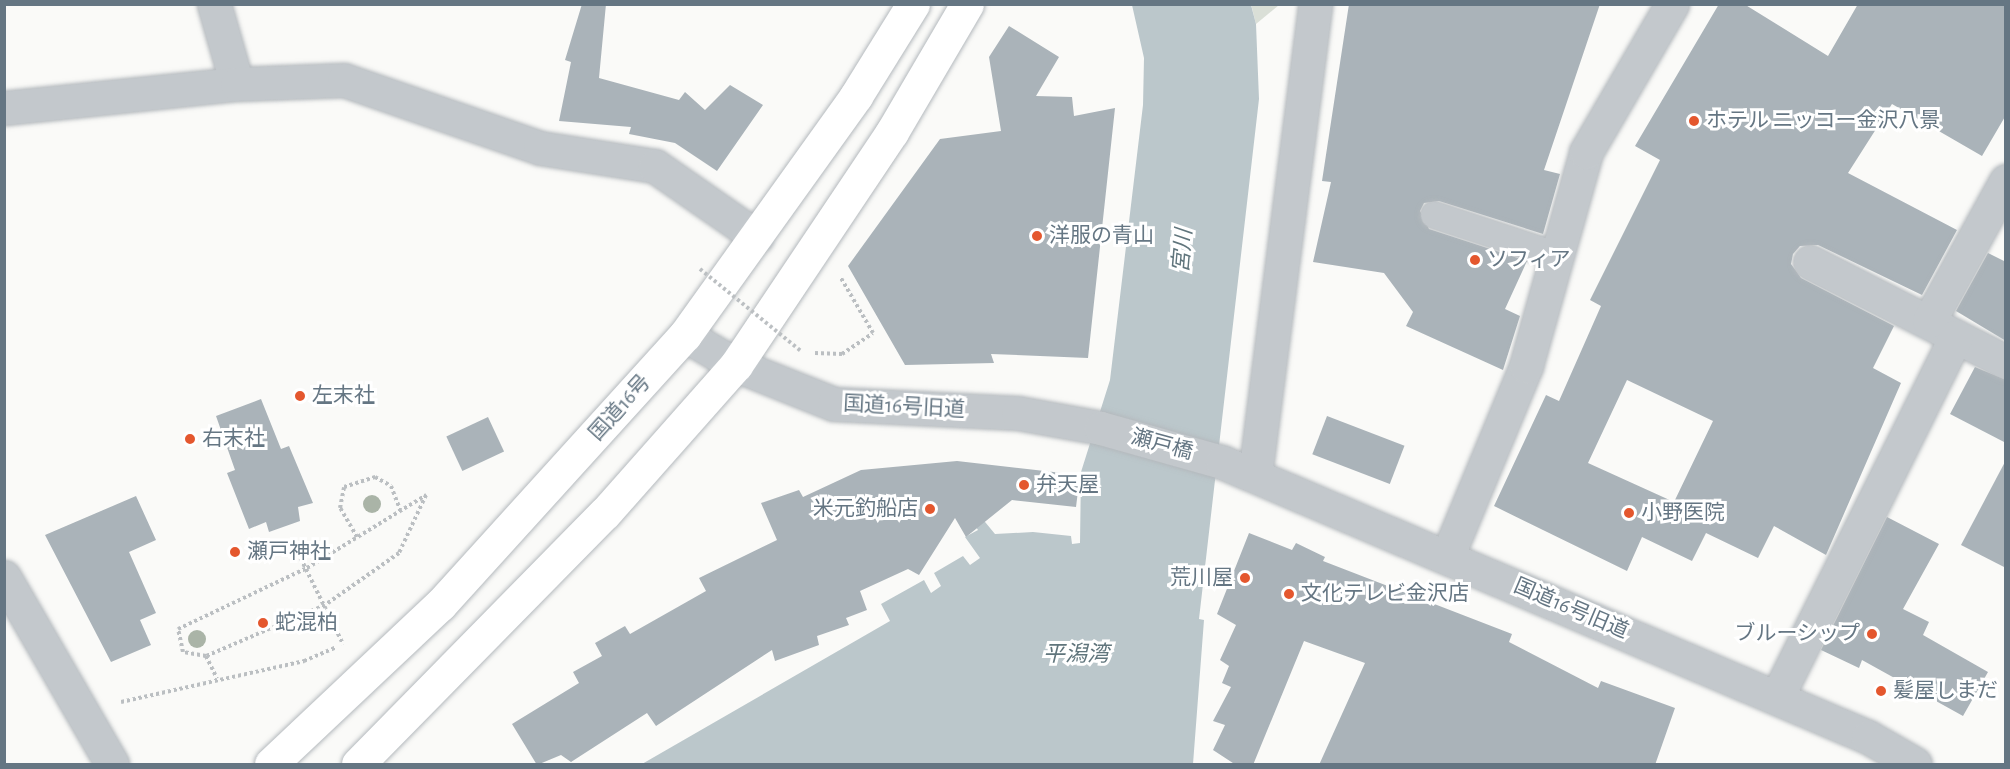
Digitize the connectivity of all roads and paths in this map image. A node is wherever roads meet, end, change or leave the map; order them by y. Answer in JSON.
{"nodes":[{"id":1,"x":214,"y":4,"type":"edge"},
{"id":2,"x":913,"y":4,"type":"edge"},
{"id":3,"x":967,"y":4,"type":"edge"},
{"id":4,"x":1315,"y":4,"type":"edge"},
{"id":5,"x":1672,"y":4,"type":"edge"},
{"id":6,"x":237,"y":84,"type":"junction"},
{"id":7,"x":4,"y":108,"type":"edge"},
{"id":8,"x":2006,"y":181,"type":"edge"},
{"id":9,"x":1434,"y":215,"type":"dead end"},
{"id":10,"x":757,"y":237,"type":"junction"},
{"id":11,"x":1559,"y":256,"type":"junction"},
{"id":12,"x":1810,"y":262,"type":"dead end"},
{"id":13,"x":700,"y":269,"type":"dead end"},
{"id":14,"x":837,"y":273,"type":"dead end"},
{"id":15,"x":1942,"y":329,"type":"junction"},
{"id":16,"x":685,"y":335,"type":"junction"},
{"id":17,"x":2006,"y":362,"type":"edge"},
{"id":18,"x":736,"y":365,"type":"junction"},
{"id":19,"x":1101,"y":428,"type":"joint"},
{"id":20,"x":1222,"y":462,"type":"joint"},
{"id":21,"x":1255,"y":475,"type":"junction"},
{"id":22,"x":400,"y":510,"type":"junction"},
{"id":23,"x":357,"y":537,"type":"junction"},
{"id":24,"x":298,"y":553,"type":"dead end"},
{"id":25,"x":1447,"y":557,"type":"junction"},
{"id":26,"x":307,"y":568,"type":"junction"},
{"id":27,"x":4,"y":577,"type":"edge"},
{"id":28,"x":324,"y":605,"type":"junction"},
{"id":29,"x":206,"y":656,"type":"junction"},
{"id":30,"x":218,"y":679,"type":"junction"},
{"id":31,"x":1777,"y":697,"type":"junction"},
{"id":32,"x":109,"y":705,"type":"dead end"},
{"id":33,"x":112,"y":765,"type":"edge"},
{"id":34,"x":271,"y":765,"type":"edge"},
{"id":35,"x":358,"y":765,"type":"edge"},
{"id":36,"x":1915,"y":765,"type":"edge"}],
"edges":[{"from":1,"to":6,"type":"street"},
{"from":2,"to":10,"type":"highway","name":"国道16号"},
{"from":3,"to":18,"type":"highway"},
{"from":4,"to":21,"type":"street"},
{"from":5,"to":11,"type":"street"},
{"from":6,"to":7,"type":"street"},
{"from":6,"to":10,"type":"street"},
{"from":8,"to":15,"type":"street"},
{"from":9,"to":11,"type":"lane"},
{"from":10,"to":16,"type":"highway","name":"国道16号"},
{"from":11,"to":25,"type":"street"},
{"from":12,"to":15,"type":"street"},
{"from":13,"to":14,"type":"path","bridge":true},
{"from":15,"to":17,"type":"street"},
{"from":15,"to":31,"type":"street"},
{"from":16,"to":18,"type":"street","name":"国道16号旧道"},
{"from":16,"to":34,"type":"highway","name":"国道16号"},
{"from":18,"to":19,"type":"street","name":"国道16号旧道"},
{"from":18,"to":35,"type":"highway"},
{"from":19,"to":20,"type":"street","name":"瀬戸橋"},
{"from":20,"to":21,"type":"street","name":"国道16号旧道"},
{"from":21,"to":25,"type":"street","name":"国道16号旧道"},
{"from":22,"to":23,"type":"path"},
{"from":22,"to":23,"type":"path"},
{"from":22,"to":28,"type":"path"},
{"from":23,"to":26,"type":"path"},
{"from":24,"to":26,"type":"path"},
{"from":25,"to":31,"type":"street","name":"国道16号旧道"},
{"from":26,"to":28,"type":"path"},
{"from":26,"to":29,"type":"path"},
{"from":27,"to":33,"type":"street"},
{"from":28,"to":29,"type":"path"},
{"from":28,"to":30,"type":"path"},
{"from":29,"to":30,"type":"path"},
{"from":30,"to":32,"type":"path"},
{"from":31,"to":36,"type":"street","name":"国道16号旧道"}]}
